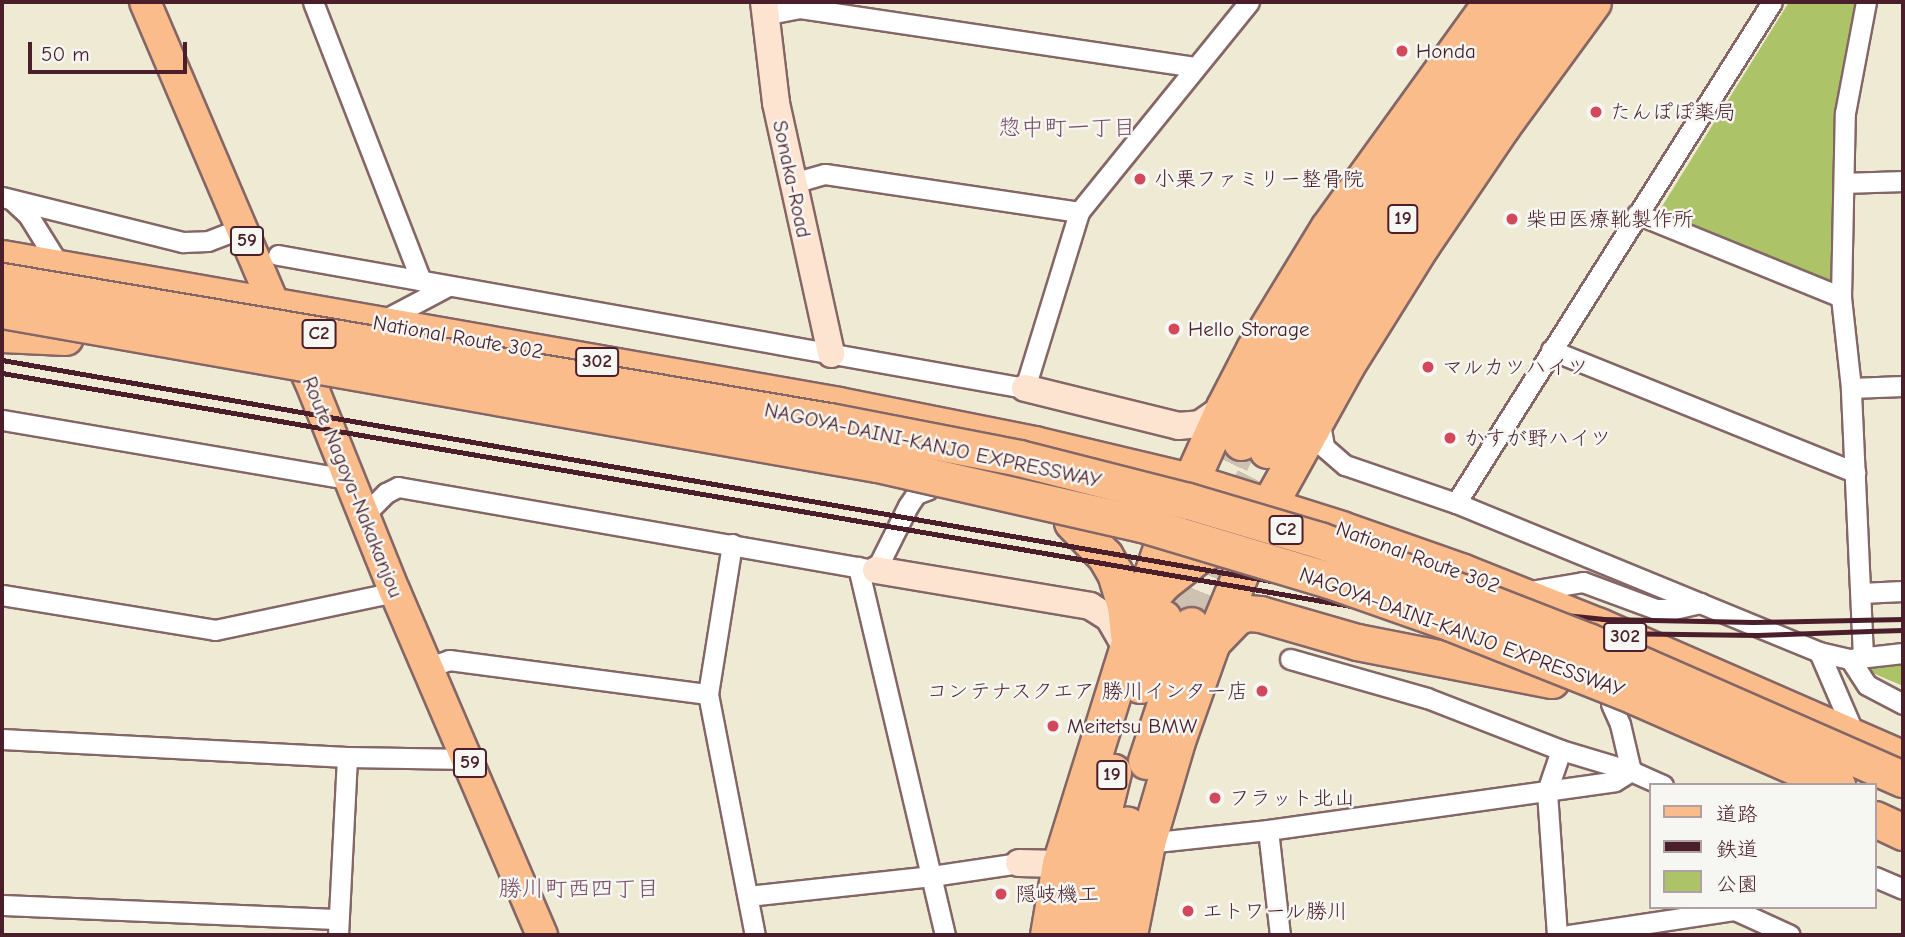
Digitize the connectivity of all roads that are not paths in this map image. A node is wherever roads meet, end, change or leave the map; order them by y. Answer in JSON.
{"nodes":[{"id":1,"x":145,"y":2,"type":"edge"},
{"id":2,"x":313,"y":2,"type":"edge"},
{"id":3,"x":1249,"y":2,"type":"edge"},
{"id":4,"x":1491,"y":2,"type":"edge"},
{"id":5,"x":1525,"y":2,"type":"edge"},
{"id":6,"x":1561,"y":2,"type":"edge"},
{"id":7,"x":1593,"y":2,"type":"edge"},
{"id":8,"x":1772,"y":2,"type":"edge"},
{"id":9,"x":1866,"y":2,"type":"edge"},
{"id":10,"x":764,"y":8,"type":"edge"},
{"id":11,"x":1194,"y":67,"type":"junction"},
{"id":12,"x":1903,"y":181,"type":"edge"},
{"id":13,"x":793,"y":183,"type":"junction"},
{"id":14,"x":1844,"y":183,"type":"junction"},
{"id":15,"x":6,"y":198,"type":"edge"},
{"id":16,"x":1079,"y":212,"type":"junction"},
{"id":17,"x":1637,"y":214,"type":"junction"},
{"id":18,"x":242,"y":228,"type":"junction"},
{"id":19,"x":278,"y":255,"type":"dead end"},
{"id":20,"x":2,"y":258,"type":"edge"},
{"id":21,"x":61,"y":268,"type":"junction"},
{"id":22,"x":2,"y":281,"type":"edge"},
{"id":23,"x":421,"y":281,"type":"junction"},
{"id":24,"x":449,"y":286,"type":"junction"},
{"id":25,"x":1841,"y":297,"type":"junction"},
{"id":26,"x":274,"y":305,"type":"junction"},
{"id":27,"x":2,"y":310,"type":"edge"},
{"id":28,"x":377,"y":323,"type":"junction"},
{"id":29,"x":2,"y":326,"type":"edge"},
{"id":30,"x":2,"y":334,"type":"edge"},
{"id":31,"x":65,"y":337,"type":"junction"},
{"id":32,"x":1550,"y":350,"type":"junction"},
{"id":33,"x":831,"y":354,"type":"junction"},
{"id":34,"x":310,"y":381,"type":"junction"},
{"id":35,"x":1903,"y":386,"type":"edge"},
{"id":36,"x":1025,"y":387,"type":"junction"},
{"id":37,"x":1851,"y":387,"type":"junction"},
{"id":38,"x":1224,"y":407,"type":"junction"},
{"id":39,"x":2,"y":419,"type":"edge"},
{"id":40,"x":1312,"y":428,"type":"junction"},
{"id":41,"x":1239,"y":445,"type":"junction"},
{"id":42,"x":1124,"y":465,"type":"junction"},
{"id":43,"x":1855,"y":472,"type":"junction"},
{"id":44,"x":352,"y":480,"type":"junction"},
{"id":45,"x":1205,"y":486,"type":"junction"},
{"id":46,"x":928,"y":490,"type":"junction"},
{"id":47,"x":1456,"y":503,"type":"junction"},
{"id":48,"x":365,"y":513,"type":"junction"},
{"id":49,"x":1072,"y":522,"type":"junction"},
{"id":50,"x":1341,"y":529,"type":"junction"},
{"id":51,"x":1245,"y":532,"type":"junction"},
{"id":52,"x":732,"y":544,"type":"junction"},
{"id":53,"x":1162,"y":545,"type":"junction"},
{"id":54,"x":1199,"y":555,"type":"junction"},
{"id":55,"x":867,"y":568,"type":"junction"},
{"id":56,"x":1903,"y":591,"type":"edge"},
{"id":57,"x":395,"y":592,"type":"junction"},
{"id":58,"x":1516,"y":593,"type":"junction"},
{"id":59,"x":1861,"y":593,"type":"junction"},
{"id":60,"x":2,"y":594,"type":"edge"},
{"id":61,"x":1700,"y":603,"type":"junction"},
{"id":62,"x":1176,"y":625,"type":"junction"},
{"id":63,"x":1127,"y":649,"type":"junction"},
{"id":64,"x":1819,"y":652,"type":"junction"},
{"id":65,"x":1903,"y":653,"type":"edge"},
{"id":66,"x":1857,"y":657,"type":"junction"},
{"id":67,"x":1290,"y":659,"type":"dead end"},
{"id":68,"x":429,"y":667,"type":"junction"},
{"id":69,"x":1551,"y":680,"type":"junction"},
{"id":70,"x":708,"y":694,"type":"junction"},
{"id":71,"x":1611,"y":704,"type":"junction"},
{"id":72,"x":1903,"y":704,"type":"edge"},
{"id":73,"x":2,"y":739,"type":"edge"},
{"id":74,"x":1857,"y":739,"type":"junction"},
{"id":75,"x":1561,"y":750,"type":"junction"},
{"id":76,"x":346,"y":757,"type":"junction"},
{"id":77,"x":468,"y":759,"type":"junction"},
{"id":78,"x":1903,"y":759,"type":"edge"},
{"id":79,"x":1631,"y":771,"type":"junction"},
{"id":80,"x":1903,"y":779,"type":"edge"},
{"id":81,"x":1658,"y":783,"type":"edge"},
{"id":82,"x":1791,"y":783,"type":"edge"},
{"id":83,"x":1832,"y":783,"type":"edge"},
{"id":84,"x":1547,"y":791,"type":"junction"},
{"id":85,"x":1877,"y":802,"type":"edge"},
{"id":86,"x":1903,"y":814,"type":"edge"},
{"id":87,"x":1877,"y":821,"type":"edge"},
{"id":88,"x":1268,"y":830,"type":"junction"},
{"id":89,"x":1903,"y":832,"type":"edge"},
{"id":90,"x":1147,"y":843,"type":"junction"},
{"id":91,"x":1019,"y":863,"type":"joint"},
{"id":92,"x":1060,"y":864,"type":"junction"},
{"id":93,"x":932,"y":876,"type":"junction"},
{"id":94,"x":1877,"y":878,"type":"edge"},
{"id":95,"x":1903,"y":889,"type":"edge"},
{"id":96,"x":748,"y":896,"type":"junction"},
{"id":97,"x":2,"y":905,"type":"edge"},
{"id":98,"x":338,"y":927,"type":"edge"},
{"id":99,"x":542,"y":935,"type":"edge"},
{"id":100,"x":755,"y":935,"type":"edge"},
{"id":101,"x":945,"y":935,"type":"edge"},
{"id":102,"x":1048,"y":935,"type":"edge"},
{"id":103,"x":1073,"y":935,"type":"edge"},
{"id":104,"x":1103,"y":935,"type":"edge"},
{"id":105,"x":1129,"y":935,"type":"edge"},
{"id":106,"x":1280,"y":935,"type":"edge"},
{"id":107,"x":1557,"y":935,"type":"edge"},
{"id":108,"x":1569,"y":935,"type":"edge"},
{"id":109,"x":1790,"y":935,"type":"edge"}],
"edges":[{"from":1,"to":18,"type":"main road","name":"Route Nagoya-Nakakanjou","number":"59"},
{"from":2,"to":23,"type":"street"},
{"from":3,"to":11,"type":"street"},
{"from":4,"to":38,"type":"highway"},
{"from":5,"to":41,"type":"highway","number":"19"},
{"from":6,"to":41,"type":"highway","number":"19"},
{"from":7,"to":40,"type":"highway"},
{"from":8,"to":17,"type":"street"},
{"from":9,"to":14,"type":"street"},
{"from":10,"to":11,"type":"street"},
{"from":10,"to":13,"type":"street","name":"Sonaka-Road"},
{"from":11,"to":16,"type":"street"},
{"from":12,"to":14,"type":"street"},
{"from":13,"to":16,"type":"street"},
{"from":13,"to":33,"type":"street","name":"Sonaka-Road"},
{"from":14,"to":25,"type":"street"},
{"from":15,"to":18,"type":"street"},
{"from":15,"to":21,"type":"street"},
{"from":16,"to":36,"type":"street"},
{"from":17,"to":25,"type":"street"},
{"from":17,"to":32,"type":"street"},
{"from":18,"to":26,"type":"main road","name":"Route Nagoya-Nakakanjou","number":"59"},
{"from":19,"to":23,"type":"street"},
{"from":20,"to":21,"type":"highway","name":"National Route 302","number":"302"},
{"from":21,"to":26,"type":"highway","name":"National Route 302","number":"302"},
{"from":22,"to":80,"type":"highway","name":"NAGOYA-DAINI-KANJO EXPRESSWAY","number":"C2","bridge":true},
{"from":23,"to":24,"type":"street"},
{"from":24,"to":28,"type":"street"},
{"from":24,"to":33,"type":"street"},
{"from":25,"to":37,"type":"street"},
{"from":26,"to":28,"type":"highway","name":"National Route 302","number":"302"},
{"from":26,"to":34,"type":"main road","name":"Route Nagoya-Nakakanjou","number":"59"},
{"from":27,"to":83,"type":"highway","name":"NAGOYA-DAINI-KANJO EXPRESSWAY","number":"C2","bridge":true},
{"from":28,"to":42,"type":"highway","name":"National Route 302","number":"302"},
{"from":29,"to":31,"type":"highway","name":"National Route 302","number":"302"},
{"from":30,"to":31,"type":"highway"},
{"from":31,"to":34,"type":"highway","name":"National Route 302","number":"302"},
{"from":32,"to":43,"type":"street"},
{"from":32,"to":47,"type":"street"},
{"from":33,"to":36,"type":"street"},
{"from":34,"to":44,"type":"main road","name":"Route Nagoya-Nakakanjou","number":"59"},
{"from":34,"to":46,"type":"highway","name":"National Route 302","number":"302"},
{"from":35,"to":37,"type":"street"},
{"from":36,"to":38,"type":"street"},
{"from":37,"to":43,"type":"street"},
{"from":38,"to":41,"type":"highway"},
{"from":39,"to":44,"type":"street"},
{"from":40,"to":47,"type":"street"},
{"from":40,"to":50,"type":"highway"},
{"from":40,"to":51,"type":"highway"},
{"from":41,"to":42,"type":"highway"},
{"from":41,"to":45,"type":"highway"},
{"from":42,"to":45,"type":"highway","name":"National Route 302","number":"302"},
{"from":43,"to":59,"type":"street"},
{"from":44,"to":48,"type":"main road","name":"Route Nagoya-Nakakanjou","number":"59"},
{"from":45,"to":51,"type":"highway","name":"National Route 302","number":"302"},
{"from":45,"to":51,"type":"highway"},
{"from":45,"to":53,"type":"highway"},
{"from":46,"to":49,"type":"highway","name":"National Route 302","number":"302"},
{"from":46,"to":55,"type":"street"},
{"from":47,"to":61,"type":"street"},
{"from":48,"to":52,"type":"street"},
{"from":48,"to":57,"type":"main road","name":"Route Nagoya-Nakakanjou","number":"59"},
{"from":49,"to":53,"type":"highway","name":"National Route 302","number":"302"},
{"from":49,"to":63,"type":"highway"},
{"from":50,"to":51,"type":"highway","name":"National Route 302","number":"302"},
{"from":50,"to":58,"type":"highway","name":"National Route 302","number":"302"},
{"from":51,"to":53,"type":"highway"},
{"from":51,"to":54,"type":"highway","name":"National Route 302","number":"302"},
{"from":51,"to":62,"type":"highway"},
{"from":51,"to":69,"type":"highway","name":"National Route 302","number":"302"},
{"from":52,"to":55,"type":"street"},
{"from":52,"to":70,"type":"street"},
{"from":53,"to":54,"type":"highway","name":"National Route 302","number":"302"},
{"from":53,"to":62,"type":"highway"},
{"from":54,"to":62,"type":"highway"},
{"from":55,"to":63,"type":"street"},
{"from":55,"to":93,"type":"street"},
{"from":56,"to":59,"type":"street"},
{"from":57,"to":60,"type":"street"},
{"from":57,"to":68,"type":"main road","name":"Route Nagoya-Nakakanjou","number":"59"},
{"from":58,"to":61,"type":"street"},
{"from":58,"to":74,"type":"highway","name":"National Route 302","number":"302"},
{"from":59,"to":66,"type":"street"},
{"from":61,"to":64,"type":"street"},
{"from":62,"to":63,"type":"highway"},
{"from":62,"to":69,"type":"highway"},
{"from":62,"to":90,"type":"highway"},
{"from":62,"to":103,"type":"highway","number":"19"},
{"from":62,"to":104,"type":"highway","number":"19"},
{"from":63,"to":92,"type":"highway"},
{"from":64,"to":66,"type":"street"},
{"from":64,"to":74,"type":"street"},
{"from":65,"to":66,"type":"street"},
{"from":66,"to":72,"type":"street"},
{"from":67,"to":75,"type":"street"},
{"from":68,"to":70,"type":"street"},
{"from":68,"to":77,"type":"main road","name":"Route Nagoya-Nakakanjou","number":"59"},
{"from":69,"to":71,"type":"highway","name":"National Route 302","number":"302"},
{"from":70,"to":96,"type":"street"},
{"from":71,"to":79,"type":"street"},
{"from":71,"to":82,"type":"highway","name":"National Route 302","number":"302"},
{"from":73,"to":76,"type":"street"},
{"from":74,"to":78,"type":"highway","name":"National Route 302","number":"302"},
{"from":75,"to":79,"type":"street"},
{"from":75,"to":84,"type":"street"},
{"from":76,"to":77,"type":"street"},
{"from":76,"to":98,"type":"street"},
{"from":77,"to":99,"type":"main road","name":"Route Nagoya-Nakakanjou","number":"59"},
{"from":79,"to":81,"type":"street"},
{"from":79,"to":84,"type":"street"},
{"from":84,"to":88,"type":"street"},
{"from":84,"to":107,"type":"street"},
{"from":85,"to":86,"type":"highway"},
{"from":87,"to":89,"type":"highway"},
{"from":88,"to":90,"type":"street"},
{"from":88,"to":106,"type":"street"},
{"from":90,"to":105,"type":"highway"},
{"from":91,"to":92,"type":"street"},
{"from":91,"to":93,"type":"street"},
{"from":92,"to":102,"type":"highway"},
{"from":93,"to":96,"type":"street"},
{"from":93,"to":101,"type":"street"},
{"from":94,"to":95,"type":"street"},
{"from":96,"to":100,"type":"street"},
{"from":97,"to":98,"type":"street"},
{"from":108,"to":109,"type":"street"}]}
